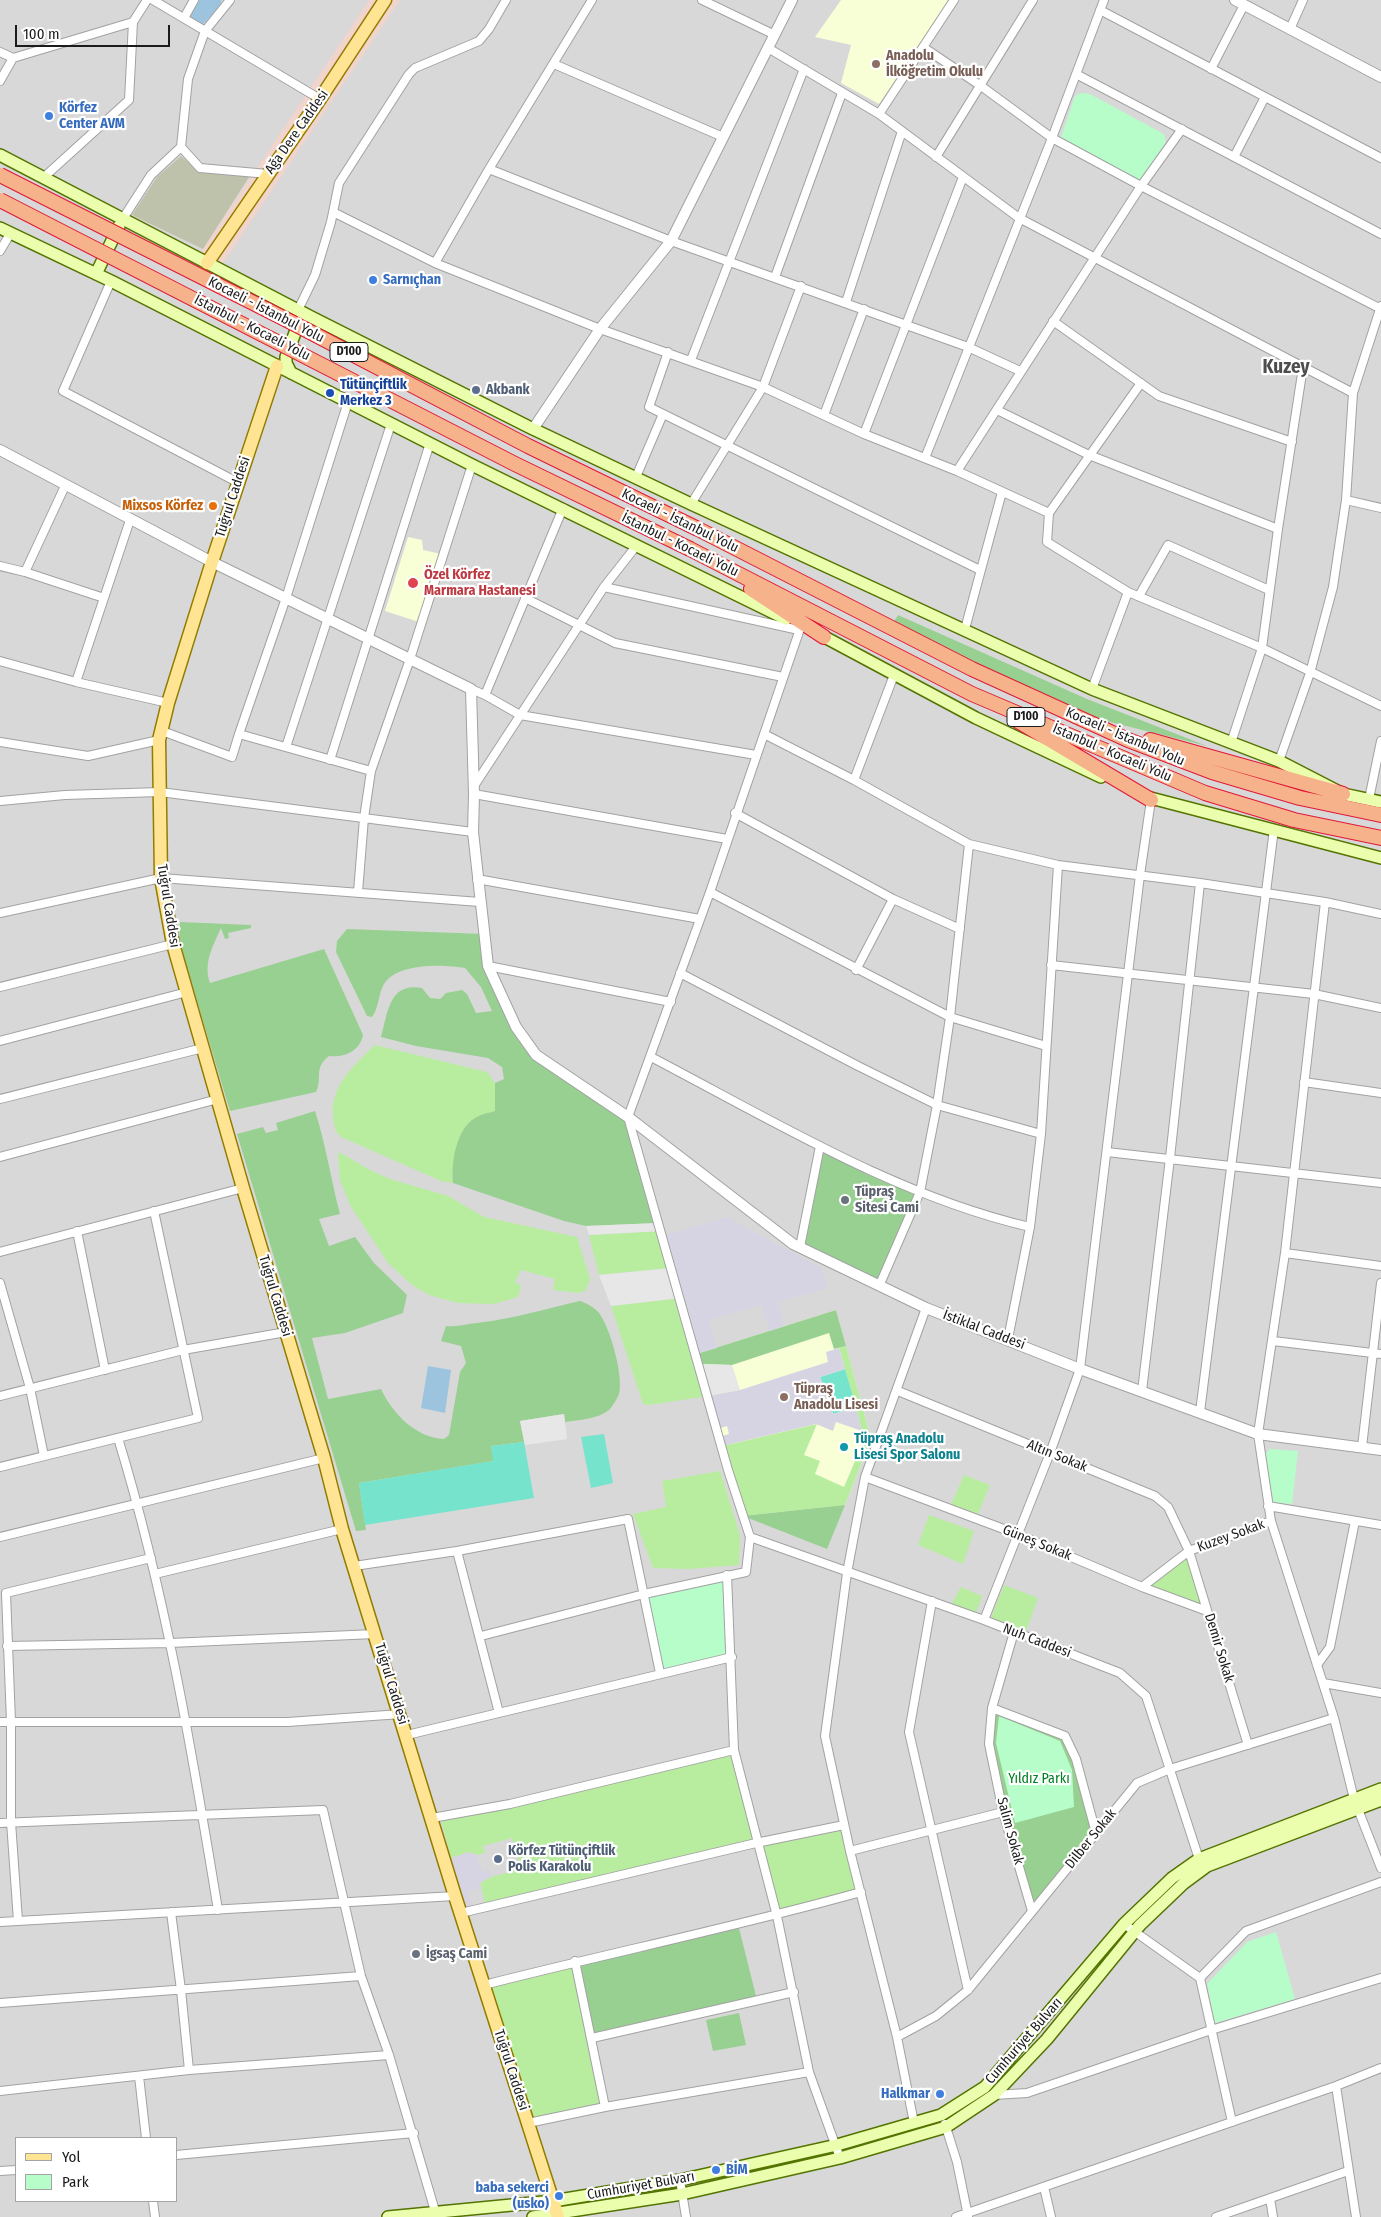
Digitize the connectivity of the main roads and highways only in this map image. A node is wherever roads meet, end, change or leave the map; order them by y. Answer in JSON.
{"nodes":[{"id":1,"x":384,"y":0,"type":"edge"},
{"id":2,"x":0,"y":155,"type":"edge"},
{"id":3,"x":0,"y":175,"type":"edge"},
{"id":4,"x":0,"y":200,"type":"edge"},
{"id":5,"x":122,"y":220,"type":"junction"},
{"id":6,"x":5,"y":231,"type":"edge"},
{"id":7,"x":207,"y":263,"type":"junction"},
{"id":8,"x":96,"y":274,"type":"junction"},
{"id":9,"x":298,"y":310,"type":"junction"},
{"id":10,"x":313,"y":318,"type":"junction"},
{"id":11,"x":277,"y":366,"type":"junction"},
{"id":12,"x":291,"y":373,"type":"junction"},
{"id":13,"x":690,"y":549,"type":"junction"},
{"id":14,"x":824,"y":637,"type":"junction"},
{"id":15,"x":972,"y":694,"type":"junction"},
{"id":16,"x":1087,"y":722,"type":"junction"},
{"id":17,"x":1343,"y":794,"type":"junction"},
{"id":18,"x":1151,"y":800,"type":"junction"},
{"id":19,"x":1381,"y":802,"type":"edge"},
{"id":20,"x":1381,"y":816,"type":"edge"},
{"id":21,"x":1381,"y":838,"type":"edge"},
{"id":22,"x":1381,"y":858,"type":"edge"},
{"id":23,"x":1381,"y":1789,"type":"edge"},
{"id":24,"x":1381,"y":1800,"type":"edge"},
{"id":25,"x":1356,"y":1804,"type":"junction"},
{"id":26,"x":1203,"y":1862,"type":"junction"},
{"id":27,"x":554,"y":2201,"type":"junction"},
{"id":28,"x":558,"y":2216,"type":"edge"},
{"id":29,"x":388,"y":2217,"type":"edge"},
{"id":30,"x":533,"y":2217,"type":"edge"}],
"edges":[{"from":1,"to":7,"type":"main road","name":"Ağa Dere Caddesi"},
{"from":2,"to":5,"type":"main road"},
{"from":3,"to":16,"type":"highway","name":"Kocaeli - İstanbul Yolu","number":"D100","bridge":true},
{"from":4,"to":13,"type":"highway","name":"İstanbul - Kocaeli Yolu","number":"D100","bridge":true},
{"from":5,"to":7,"type":"main road"},
{"from":5,"to":8,"type":"main road"},
{"from":6,"to":8,"type":"main road"},
{"from":7,"to":9,"type":"main road"},
{"from":8,"to":11,"type":"main road"},
{"from":9,"to":10,"type":"main road"},
{"from":9,"to":11,"type":"main road"},
{"from":10,"to":12,"type":"main road"},
{"from":10,"to":17,"type":"main road"},
{"from":11,"to":12,"type":"main road"},
{"from":11,"to":27,"type":"main road","name":"Tuğrul Caddesi"},
{"from":12,"to":14,"type":"main road"},
{"from":13,"to":14,"type":"highway"},
{"from":13,"to":15,"type":"highway","name":"İstanbul - Kocaeli Yolu","number":"D100"},
{"from":14,"to":18,"type":"main road"},
{"from":15,"to":18,"type":"highway"},
{"from":15,"to":21,"type":"highway","name":"İstanbul - Kocaeli Yolu","number":"D100"},
{"from":16,"to":17,"type":"highway"},
{"from":16,"to":20,"type":"highway","name":"Kocaeli - İstanbul Yolu","number":"D100"},
{"from":17,"to":19,"type":"main road"},
{"from":18,"to":22,"type":"main road"},
{"from":23,"to":25,"type":"main road","name":"Cumhuriyet Bulvarı"},
{"from":24,"to":25,"type":"main road","name":"Cumhuriyet Bulvarı"},
{"from":25,"to":26,"type":"main road","name":"Cumhuriyet Bulvarı"},
{"from":26,"to":27,"type":"main road","name":"Cumhuriyet Bulvarı"},
{"from":26,"to":28,"type":"main road","name":"Cumhuriyet Bulvarı"},
{"from":27,"to":28,"type":"main road","name":"Tuğrul Caddesi"},
{"from":27,"to":29,"type":"main road","name":"Cumhuriyet Bulvarı"},
{"from":28,"to":30,"type":"main road","name":"Cumhuriyet Bulvarı"}]}
